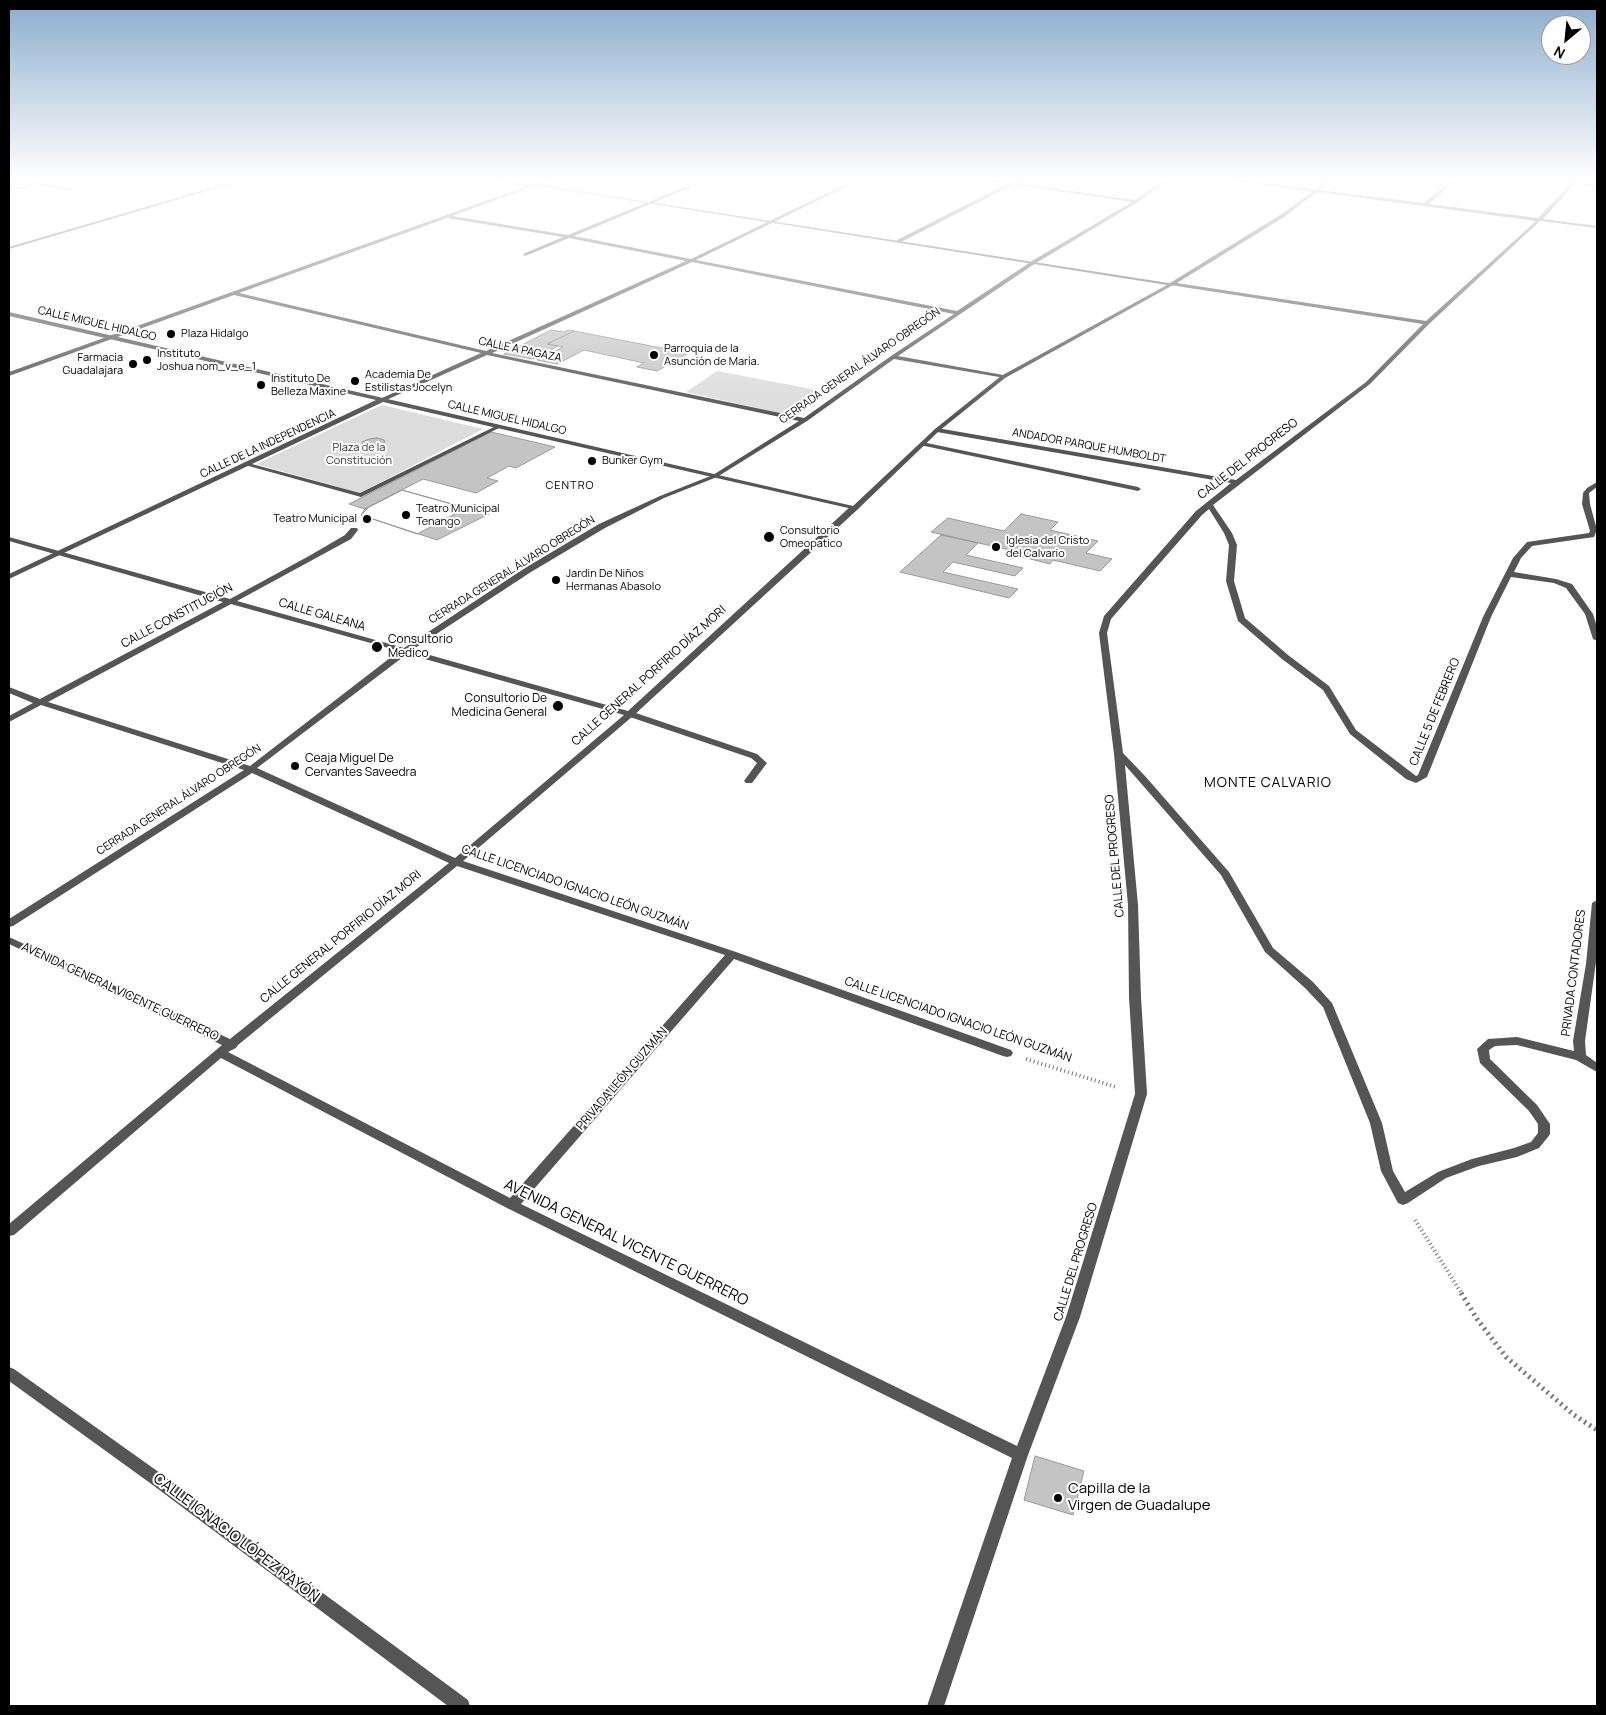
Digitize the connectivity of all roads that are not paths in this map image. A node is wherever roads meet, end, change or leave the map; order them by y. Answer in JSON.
{"nodes":[{"id":1,"x":330,"y":258,"type":"edge"},
{"id":2,"x":681,"y":258,"type":"edge"},
{"id":3,"x":696,"y":258,"type":"edge"},
{"id":4,"x":1008,"y":258,"type":"edge"},
{"id":5,"x":1041,"y":258,"type":"edge"},
{"id":6,"x":1214,"y":258,"type":"edge"},
{"id":7,"x":1497,"y":258,"type":"edge"},
{"id":8,"x":692,"y":260,"type":"junction"},
{"id":9,"x":1034,"y":262,"type":"junction"},
{"id":10,"x":1172,"y":284,"type":"junction"},
{"id":11,"x":233,"y":293,"type":"junction"},
{"id":12,"x":958,"y":313,"type":"junction"},
{"id":13,"x":9,"y":314,"type":"edge"},
{"id":14,"x":1427,"y":322,"type":"junction"},
{"id":15,"x":110,"y":338,"type":"junction"},
{"id":16,"x":486,"y":353,"type":"junction"},
{"id":17,"x":893,"y":357,"type":"junction"},
{"id":18,"x":9,"y":374,"type":"edge"},
{"id":19,"x":1003,"y":377,"type":"junction"},
{"id":20,"x":384,"y":400,"type":"junction"},
{"id":21,"x":805,"y":420,"type":"junction"},
{"id":22,"x":498,"y":427,"type":"junction"},
{"id":23,"x":937,"y":430,"type":"junction"},
{"id":24,"x":922,"y":444,"type":"junction"},
{"id":25,"x":248,"y":464,"type":"junction"},
{"id":26,"x":715,"y":476,"type":"junction"},
{"id":27,"x":1237,"y":482,"type":"junction"},
{"id":28,"x":1597,"y":484,"type":"edge"},
{"id":29,"x":1138,"y":489,"type":"dead end"},
{"id":30,"x":1210,"y":505,"type":"junction"},
{"id":31,"x":854,"y":508,"type":"junction"},
{"id":32,"x":354,"y":530,"type":"dead end"},
{"id":33,"x":9,"y":538,"type":"edge"},
{"id":34,"x":61,"y":553,"type":"junction"},
{"id":35,"x":1510,"y":574,"type":"junction"},
{"id":36,"x":9,"y":577,"type":"edge"},
{"id":37,"x":232,"y":602,"type":"junction"},
{"id":38,"x":1593,"y":613,"type":"edge"},
{"id":39,"x":1597,"y":639,"type":"edge"},
{"id":40,"x":406,"y":650,"type":"junction"},
{"id":41,"x":9,"y":690,"type":"edge"},
{"id":42,"x":40,"y":702,"type":"junction"},
{"id":43,"x":630,"y":714,"type":"junction"},
{"id":44,"x":9,"y":719,"type":"edge"},
{"id":45,"x":1119,"y":754,"type":"junction"},
{"id":46,"x":251,"y":769,"type":"junction"},
{"id":47,"x":749,"y":781,"type":"dead end"},
{"id":48,"x":456,"y":862,"type":"junction"},
{"id":49,"x":1597,"y":903,"type":"edge"},
{"id":50,"x":9,"y":924,"type":"edge"},
{"id":51,"x":9,"y":940,"type":"edge"},
{"id":52,"x":732,"y":954,"type":"junction"},
{"id":53,"x":232,"y":1045,"type":"junction"},
{"id":54,"x":220,"y":1053,"type":"junction"},
{"id":55,"x":1007,"y":1053,"type":"road end"},
{"id":56,"x":1580,"y":1057,"type":"junction"},
{"id":57,"x":1597,"y":1068,"type":"edge"},
{"id":58,"x":512,"y":1205,"type":"junction"},
{"id":59,"x":9,"y":1231,"type":"edge"},
{"id":60,"x":9,"y":1373,"type":"edge"},
{"id":61,"x":1021,"y":1456,"type":"junction"},
{"id":62,"x":462,"y":1706,"type":"edge"},
{"id":63,"x":936,"y":1706,"type":"edge"}],
"edges":[{"from":1,"to":11,"type":"street"},
{"from":2,"to":8,"type":"street"},
{"from":3,"to":8,"type":"street","name":"CALLE DE LA INDEPENDENCIA"},
{"from":4,"to":9,"type":"street"},
{"from":5,"to":9,"type":"street","name":"CERRADA GENERAL ÁLVARO OBREGÓN"},
{"from":6,"to":10,"type":"street","name":"CALLE GENERAL PORFIRIO DÍAZ MORI"},
{"from":7,"to":14,"type":"street","name":"CALLE DEL PROGRESO"},
{"from":8,"to":12,"type":"street"},
{"from":8,"to":16,"type":"street","name":"CALLE DE LA INDEPENDENCIA"},
{"from":9,"to":10,"type":"street"},
{"from":9,"to":12,"type":"street","name":"CERRADA GENERAL ÁLVARO OBREGÓN"},
{"from":10,"to":14,"type":"street"},
{"from":10,"to":19,"type":"street","name":"CALLE GENERAL PORFIRIO DÍAZ MORI"},
{"from":11,"to":15,"type":"street"},
{"from":11,"to":16,"type":"street","name":"CALLE A PAGAZA"},
{"from":12,"to":17,"type":"street","name":"CERRADA GENERAL ÁLVARO OBREGÓN"},
{"from":13,"to":15,"type":"street","name":"CALLE MIGUEL HIDALGO"},
{"from":14,"to":27,"type":"street","name":"CALLE DEL PROGRESO"},
{"from":15,"to":18,"type":"street"},
{"from":15,"to":20,"type":"street","name":"CALLE MIGUEL HIDALGO"},
{"from":16,"to":20,"type":"street","name":"CALLE DE LA INDEPENDENCIA"},
{"from":16,"to":21,"type":"street","name":"CALLE A PAGAZA"},
{"from":17,"to":19,"type":"street"},
{"from":17,"to":21,"type":"street","name":"CERRADA GENERAL ÁLVARO OBREGÓN"},
{"from":19,"to":23,"type":"street","name":"CALLE GENERAL PORFIRIO DÍAZ MORI"},
{"from":20,"to":22,"type":"street","name":"CALLE MIGUEL HIDALGO"},
{"from":20,"to":25,"type":"street","name":"CALLE DE LA INDEPENDENCIA"},
{"from":21,"to":26,"type":"street","name":"CERRADA GENERAL ÁLVARO OBREGÓN"},
{"from":22,"to":25,"type":"street"},
{"from":22,"to":26,"type":"street","name":"CALLE MIGUEL HIDALGO"},
{"from":23,"to":24,"type":"street","name":"CALLE GENERAL PORFIRIO DÍAZ MORI"},
{"from":23,"to":27,"type":"street","name":"ANDADOR PARQUE HUMBOLDT"},
{"from":24,"to":29,"type":"street"},
{"from":24,"to":31,"type":"street","name":"CALLE GENERAL PORFIRIO DÍAZ MORI"},
{"from":25,"to":34,"type":"street","name":"CALLE DE LA INDEPENDENCIA"},
{"from":26,"to":31,"type":"street","name":"CALLE MIGUEL HIDALGO"},
{"from":26,"to":40,"type":"street","name":"CERRADA GENERAL ÁLVARO OBREGÓN"},
{"from":27,"to":30,"type":"street","name":"CALLE DEL PROGRESO"},
{"from":28,"to":35,"type":"street","name":"CALLE 5 DE FEBRERO"},
{"from":30,"to":35,"type":"street","name":"CALLE 5 DE FEBRERO"},
{"from":30,"to":45,"type":"street","name":"CALLE DEL PROGRESO"},
{"from":31,"to":43,"type":"street","name":"CALLE GENERAL PORFIRIO DÍAZ MORI"},
{"from":32,"to":37,"type":"street","name":"CALLE CONSTITUCIÓN"},
{"from":33,"to":34,"type":"street","name":"CALLE GALEANA"},
{"from":34,"to":36,"type":"street","name":"CALLE DE LA INDEPENDENCIA"},
{"from":34,"to":37,"type":"street","name":"CALLE GALEANA"},
{"from":35,"to":38,"type":"street"},
{"from":37,"to":40,"type":"street","name":"CALLE GALEANA"},
{"from":37,"to":42,"type":"street","name":"CALLE CONSTITUCIÓN"},
{"from":38,"to":39,"type":"street"},
{"from":40,"to":43,"type":"street","name":"CALLE GALEANA"},
{"from":40,"to":46,"type":"street","name":"CERRADA GENERAL ÁLVARO OBREGÓN"},
{"from":41,"to":42,"type":"street","name":"CALLE LICENCIADO IGNACIO LEÓN GUZMÁN"},
{"from":42,"to":44,"type":"street","name":"CALLE CONSTITUCIÓN"},
{"from":42,"to":46,"type":"street","name":"CALLE LICENCIADO IGNACIO LEÓN GUZMÁN"},
{"from":43,"to":47,"type":"street","name":"CALLE GALEANA"},
{"from":43,"to":48,"type":"street","name":"CALLE GENERAL PORFIRIO DÍAZ MORI"},
{"from":45,"to":56,"type":"street"},
{"from":45,"to":61,"type":"street","name":"CALLE DEL PROGRESO"},
{"from":46,"to":48,"type":"street","name":"CALLE LICENCIADO IGNACIO LEÓN GUZMÁN"},
{"from":46,"to":50,"type":"street","name":"CERRADA GENERAL ÁLVARO OBREGÓN"},
{"from":48,"to":52,"type":"street","name":"CALLE LICENCIADO IGNACIO LEÓN GUZMÁN"},
{"from":48,"to":53,"type":"street","name":"CALLE GENERAL PORFIRIO DÍAZ MORI"},
{"from":49,"to":56,"type":"street","name":"PRIVADA CONTADORES"},
{"from":51,"to":53,"type":"street","name":"AVENIDA GENERAL VICENTE GUERRERO"},
{"from":52,"to":55,"type":"street","name":"CALLE LICENCIADO IGNACIO LEÓN GUZMÁN"},
{"from":52,"to":58,"type":"street","name":"PRIVADA LEÓN GUZMÁN"},
{"from":53,"to":54,"type":"street","name":"CALLE GENERAL PORFIRIO DÍAZ MORI"},
{"from":54,"to":58,"type":"street","name":"AVENIDA GENERAL VICENTE GUERRERO"},
{"from":54,"to":59,"type":"street","name":"CALLE GENERAL PORFIRIO DÍAZ MORI"},
{"from":56,"to":57,"type":"street"},
{"from":58,"to":61,"type":"street","name":"AVENIDA GENERAL VICENTE GUERRERO"},
{"from":60,"to":62,"type":"street","name":"CALLE IGNACIO LÓPEZ RAYÓN"},
{"from":61,"to":63,"type":"street","name":"CALLE DEL PROGRESO"}]}
